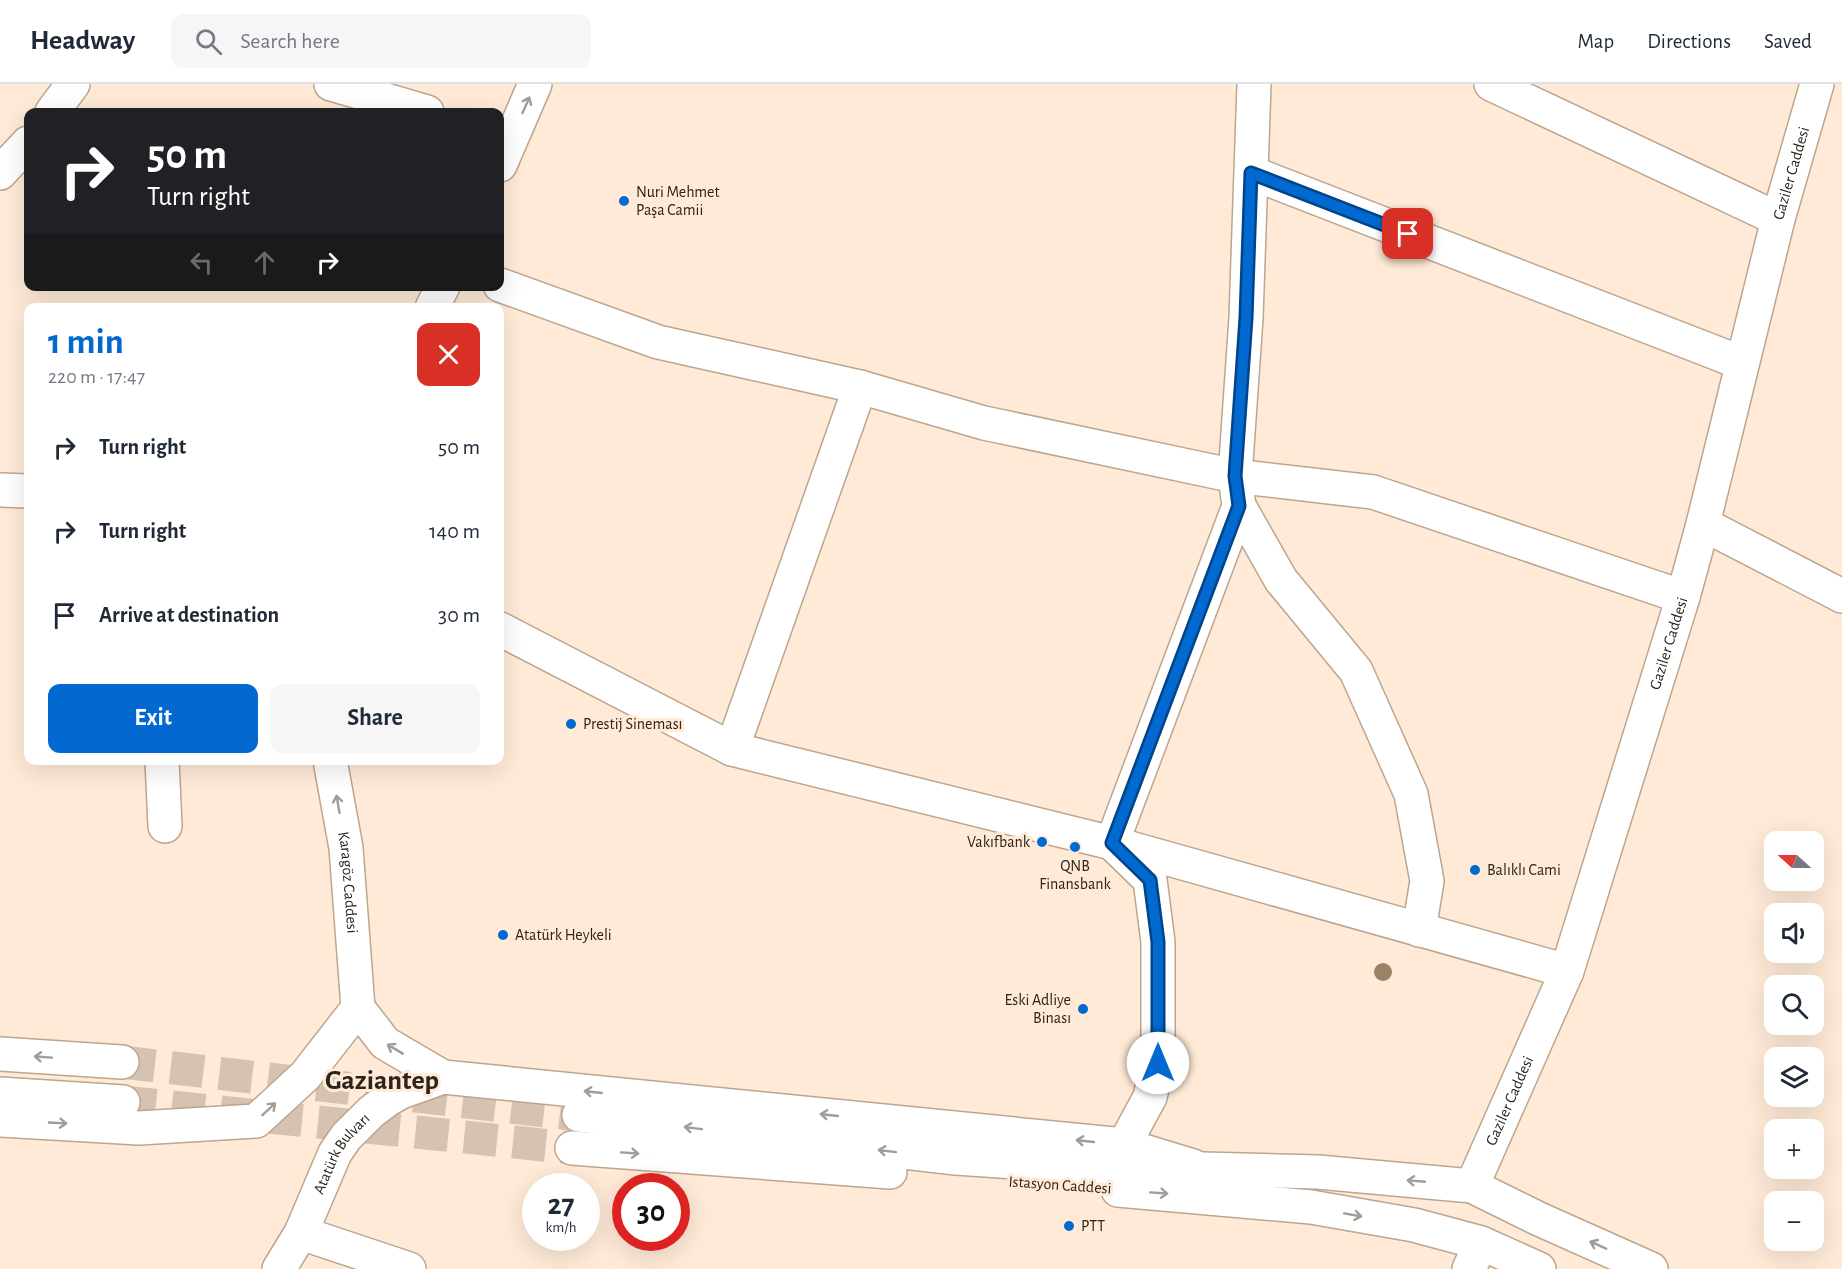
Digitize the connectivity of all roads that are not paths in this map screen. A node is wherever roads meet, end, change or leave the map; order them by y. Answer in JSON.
{"nodes":[{"id":1,"x":73,"y":84,"type":"edge"},
{"id":2,"x":332,"y":84,"type":"edge"},
{"id":3,"x":535,"y":84,"type":"edge"},
{"id":4,"x":1254,"y":84,"type":"edge"},
{"id":5,"x":1491,"y":84,"type":"edge"},
{"id":6,"x":1817,"y":84,"type":"edge"},
{"id":7,"x":55,"y":108,"type":"edge"},
{"id":8,"x":413,"y":108,"type":"edge"},
{"id":9,"x":504,"y":146,"type":"edge"},
{"id":10,"x":24,"y":147,"type":"edge"},
{"id":11,"x":0,"y":173,"type":"edge"},
{"id":12,"x":1251,"y":173,"type":"junction"},
{"id":13,"x":1778,"y":219,"type":"junction"},
{"id":14,"x":504,"y":286,"type":"edge"},
{"id":15,"x":1742,"y":363,"type":"junction"},
{"id":16,"x":860,"y":387,"type":"junction"},
{"id":17,"x":0,"y":490,"type":"edge"},
{"id":18,"x":24,"y":491,"type":"edge"},
{"id":19,"x":1237,"y":491,"type":"junction"},
{"id":20,"x":1703,"y":524,"type":"junction"},
{"id":21,"x":1842,"y":596,"type":"edge"},
{"id":22,"x":1683,"y":597,"type":"junction"},
{"id":23,"x":504,"y":631,"type":"edge"},
{"id":24,"x":732,"y":749,"type":"junction"},
{"id":25,"x":162,"y":765,"type":"edge"},
{"id":26,"x":331,"y":765,"type":"edge"},
{"id":27,"x":165,"y":826,"type":"dead end"},
{"id":28,"x":1112,"y":843,"type":"junction"},
{"id":29,"x":1419,"y":930,"type":"junction"},
{"id":30,"x":1567,"y":971,"type":"junction"},
{"id":31,"x":358,"y":1008,"type":"junction"},
{"id":32,"x":0,"y":1054,"type":"edge"},
{"id":33,"x":122,"y":1062,"type":"tunnel mouth"},
{"id":34,"x":443,"y":1077,"type":"junction"},
{"id":35,"x":0,"y":1094,"type":"edge"},
{"id":36,"x":123,"y":1102,"type":"tunnel mouth"},
{"id":37,"x":579,"y":1115,"type":"tunnel mouth"},
{"id":38,"x":0,"y":1120,"type":"edge"},
{"id":39,"x":1124,"y":1145,"type":"junction"},
{"id":40,"x":572,"y":1149,"type":"tunnel mouth"},
{"id":41,"x":1203,"y":1169,"type":"junction"},
{"id":42,"x":1472,"y":1186,"type":"junction"},
{"id":43,"x":301,"y":1233,"type":"junction"},
{"id":44,"x":1475,"y":1256,"type":"edge"},
{"id":45,"x":279,"y":1269,"type":"edge"},
{"id":46,"x":409,"y":1269,"type":"edge"},
{"id":47,"x":1539,"y":1269,"type":"edge"},
{"id":48,"x":1651,"y":1269,"type":"edge"}],
"edges":[{"from":1,"to":7,"type":"street"},
{"from":2,"to":8,"type":"street"},
{"from":9,"to":3,"type":"street","one_way":true},
{"from":4,"to":12,"type":"street"},
{"from":5,"to":13,"type":"street"},
{"from":6,"to":13,"type":"street","name":"Gaziler Caddesi"},
{"from":10,"to":11,"type":"street"},
{"from":12,"to":15,"type":"street"},
{"from":12,"to":19,"type":"street"},
{"from":13,"to":15,"type":"street","name":"Gaziler Caddesi"},
{"from":14,"to":16,"type":"street"},
{"from":15,"to":20,"type":"street","name":"Gaziler Caddesi"},
{"from":16,"to":19,"type":"street"},
{"from":16,"to":24,"type":"street"},
{"from":17,"to":18,"type":"street"},
{"from":19,"to":22,"type":"street"},
{"from":19,"to":28,"type":"street"},
{"from":19,"to":29,"type":"street"},
{"from":20,"to":21,"type":"street"},
{"from":20,"to":22,"type":"street","name":"Gaziler Caddesi"},
{"from":22,"to":30,"type":"street","name":"Gaziler Caddesi"},
{"from":23,"to":24,"type":"street"},
{"from":24,"to":28,"type":"street"},
{"from":25,"to":27,"type":"street"},
{"from":31,"to":26,"type":"street","name":"Karagöz Caddesi","one_way":true},
{"from":28,"to":29,"type":"street"},
{"from":28,"to":39,"type":"street"},
{"from":29,"to":30,"type":"street"},
{"from":30,"to":42,"type":"street","name":"Gaziler Caddesi"},
{"from":34,"to":31,"type":"street","one_way":true},
{"from":38,"to":31,"type":"street","one_way":true},
{"from":33,"to":32,"type":"street","one_way":true},
{"from":39,"to":34,"type":"street","one_way":true},
{"from":34,"to":43,"type":"street","name":"Atatürk Bulvarı"},
{"from":35,"to":36,"type":"street"},
{"from":41,"to":37,"type":"street","one_way":true},
{"from":39,"to":41,"type":"street"},
{"from":40,"to":44,"type":"street","name":"Istasyon Caddesi","one_way":true},
{"from":42,"to":41,"type":"street","one_way":true},
{"from":48,"to":42,"type":"street","one_way":true},
{"from":43,"to":45,"type":"street","name":"Atatürk Bulvarı"},
{"from":43,"to":46,"type":"street"},
{"from":44,"to":47,"type":"street","name":"Istasyon Caddesi"}]}
